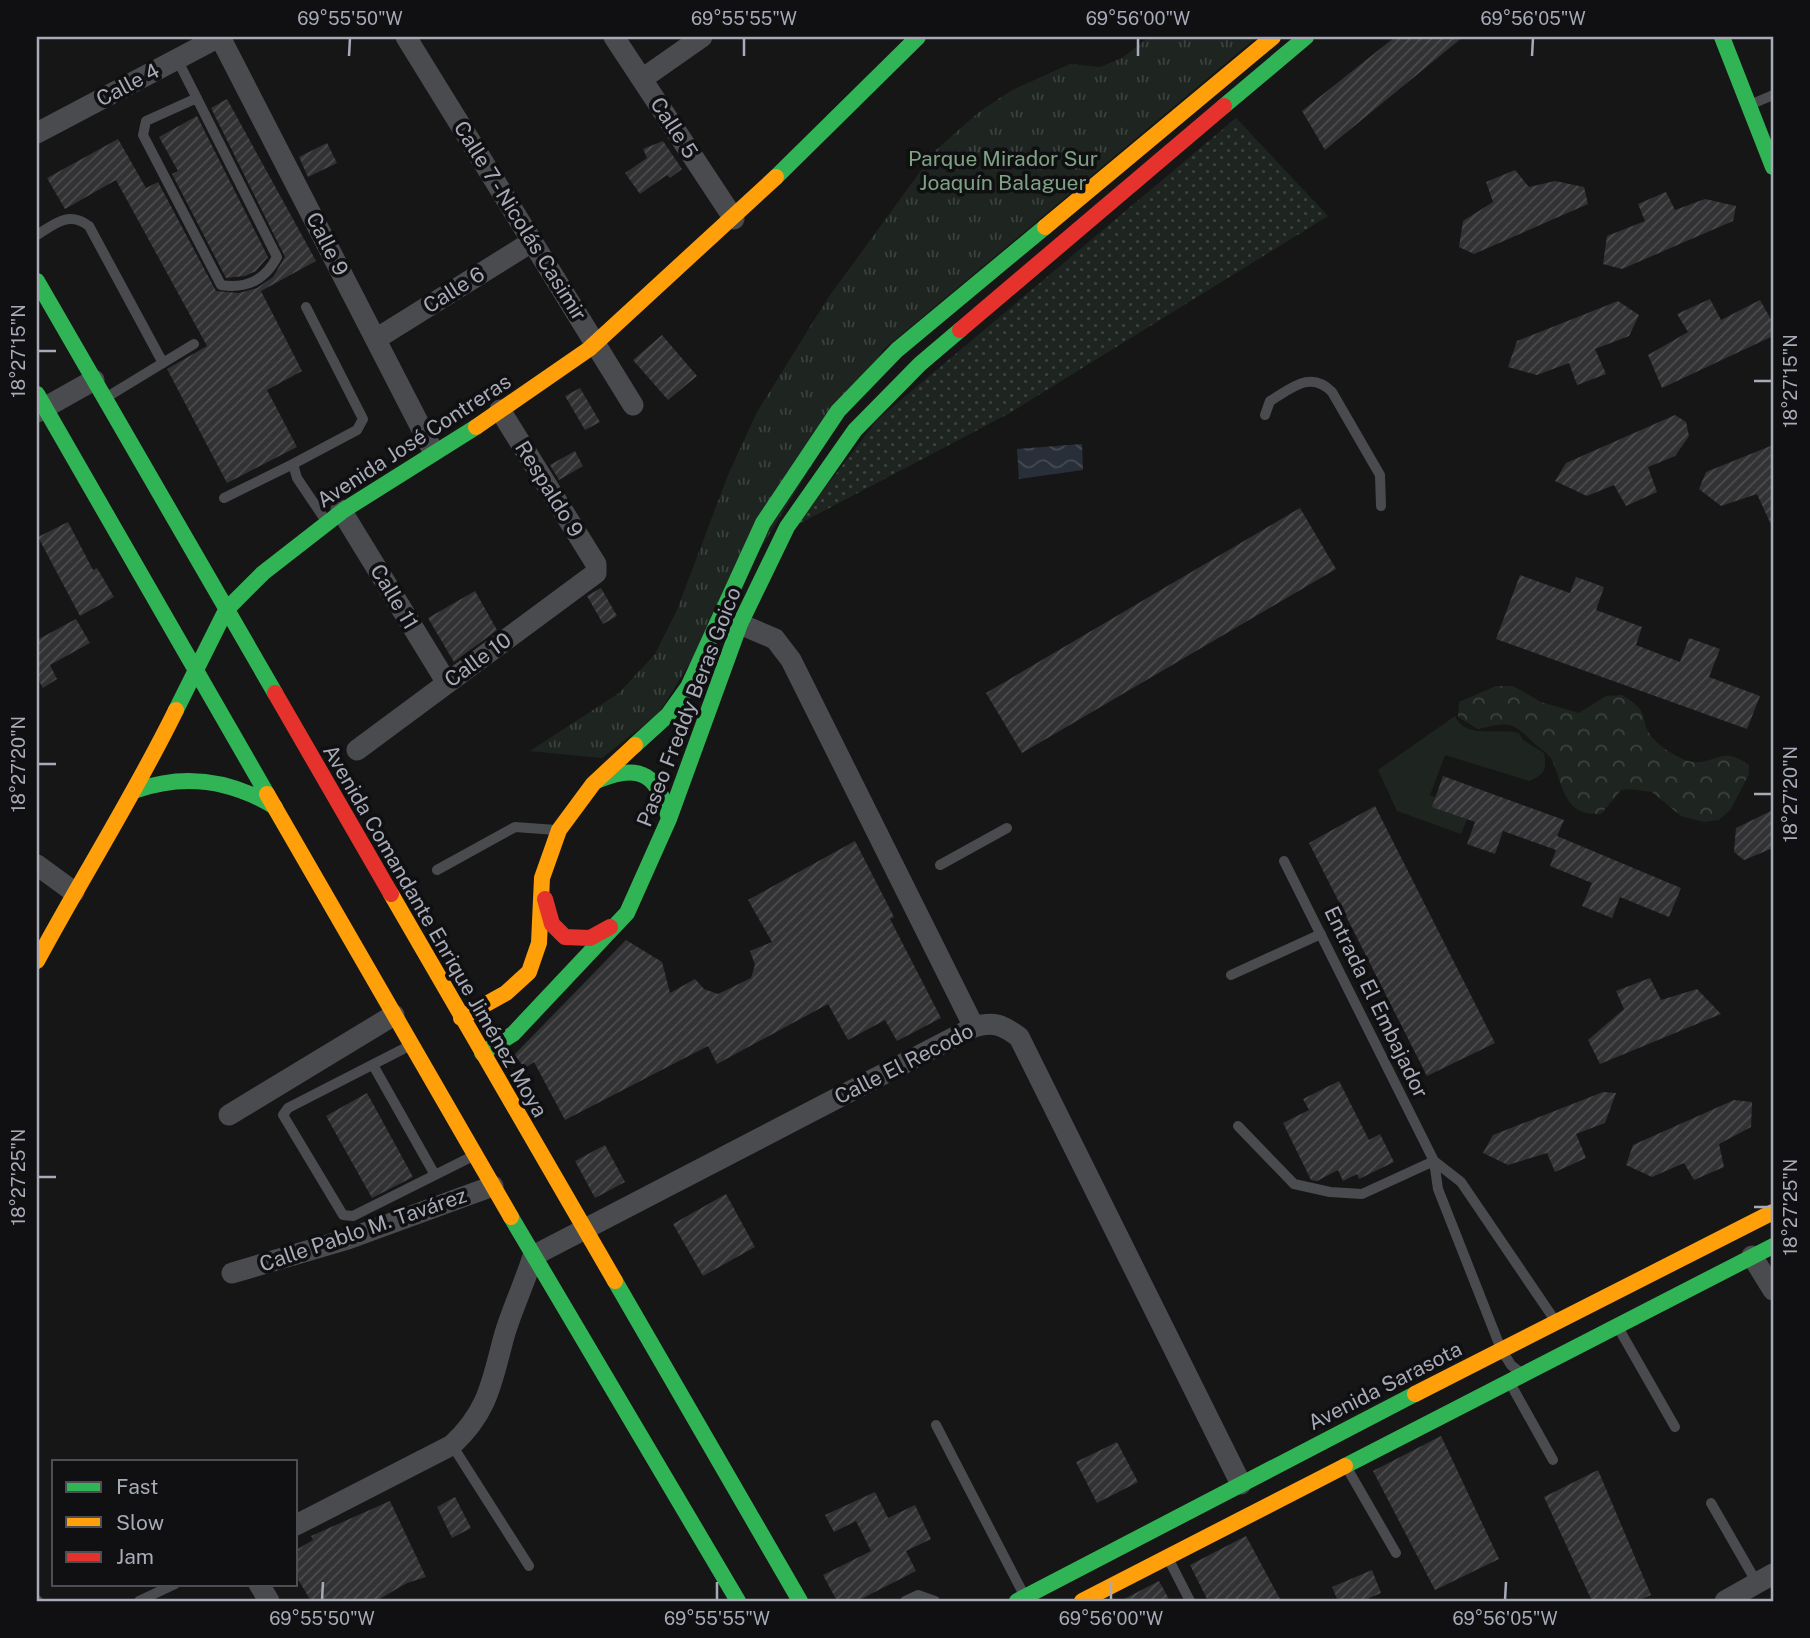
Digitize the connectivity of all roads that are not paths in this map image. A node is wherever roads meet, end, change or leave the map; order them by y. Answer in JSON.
{"nodes":[{"id":1,"x":219,"y":37,"type":"edge"},
{"id":2,"x":406,"y":37,"type":"edge"},
{"id":3,"x":614,"y":37,"type":"edge"},
{"id":4,"x":702,"y":37,"type":"edge"},
{"id":5,"x":918,"y":37,"type":"edge"},
{"id":6,"x":1272,"y":37,"type":"edge"},
{"id":7,"x":1306,"y":37,"type":"edge"},
{"id":8,"x":1722,"y":37,"type":"edge"},
{"id":9,"x":1284,"y":55,"type":"junction"},
{"id":10,"x":177,"y":59,"type":"junction"},
{"id":11,"x":642,"y":79,"type":"junction"},
{"id":12,"x":1773,"y":95,"type":"edge"},
{"id":13,"x":197,"y":98,"type":"junction"},
{"id":14,"x":1749,"y":105,"type":"junction"},
{"id":15,"x":37,"y":133,"type":"edge"},
{"id":16,"x":1773,"y":167,"type":"edge"},
{"id":17,"x":734,"y":219,"type":"junction"},
{"id":18,"x":37,"y":235,"type":"edge"},
{"id":19,"x":533,"y":241,"type":"junction"},
{"id":20,"x":37,"y":281,"type":"edge"},
{"id":21,"x":306,"y":307,"type":"dead end"},
{"id":22,"x":376,"y":339,"type":"junction"},
{"id":23,"x":194,"y":344,"type":"dead end"},
{"id":24,"x":596,"y":344,"type":"junction"},
{"id":25,"x":163,"y":363,"type":"junction"},
{"id":26,"x":99,"y":390,"type":"junction"},
{"id":27,"x":39,"y":404,"type":"edge"},
{"id":28,"x":633,"y":405,"type":"dead end"},
{"id":29,"x":500,"y":410,"type":"junction"},
{"id":30,"x":1265,"y":415,"type":"dead end"},
{"id":31,"x":433,"y":451,"type":"junction"},
{"id":32,"x":293,"y":464,"type":"junction"},
{"id":33,"x":224,"y":498,"type":"dead end"},
{"id":34,"x":1381,"y":506,"type":"dead end"},
{"id":35,"x":334,"y":516,"type":"junction"},
{"id":36,"x":597,"y":569,"type":"joint"},
{"id":37,"x":226,"y":610,"type":"junction"},
{"id":38,"x":740,"y":624,"type":"junction"},
{"id":39,"x":196,"y":670,"type":"junction"},
{"id":40,"x":447,"y":683,"type":"junction"},
{"id":41,"x":357,"y":751,"type":"dead end"},
{"id":42,"x":593,"y":784,"type":"junction"},
{"id":43,"x":137,"y":790,"type":"junction"},
{"id":44,"x":275,"y":807,"type":"junction"},
{"id":45,"x":669,"y":819,"type":"junction"},
{"id":46,"x":1007,"y":828,"type":"dead end"},
{"id":47,"x":559,"y":830,"type":"junction"},
{"id":48,"x":1284,"y":861,"type":"dead end"},
{"id":49,"x":37,"y":865,"type":"edge"},
{"id":50,"x":940,"y":865,"type":"dead end"},
{"id":51,"x":437,"y":870,"type":"dead end"},
{"id":52,"x":542,"y":877,"type":"junction"},
{"id":53,"x":74,"y":892,"type":"junction"},
{"id":54,"x":627,"y":913,"type":"junction"},
{"id":55,"x":1321,"y":934,"type":"junction"},
{"id":56,"x":37,"y":961,"type":"edge"},
{"id":57,"x":1231,"y":975,"type":"dead end"},
{"id":58,"x":394,"y":1015,"type":"junction"},
{"id":59,"x":461,"y":1018,"type":"junction"},
{"id":60,"x":974,"y":1027,"type":"junction"},
{"id":61,"x":412,"y":1045,"type":"junction"},
{"id":62,"x":482,"y":1054,"type":"junction"},
{"id":63,"x":373,"y":1065,"type":"junction"},
{"id":64,"x":229,"y":1115,"type":"dead end"},
{"id":65,"x":1238,"y":1126,"type":"dead end"},
{"id":66,"x":475,"y":1155,"type":"junction"},
{"id":67,"x":1434,"y":1161,"type":"junction"},
{"id":68,"x":435,"y":1175,"type":"junction"},
{"id":69,"x":493,"y":1186,"type":"junction"},
{"id":70,"x":1773,"y":1212,"type":"edge"},
{"id":71,"x":583,"y":1229,"type":"junction"},
{"id":72,"x":1773,"y":1246,"type":"edge"},
{"id":73,"x":533,"y":1255,"type":"junction"},
{"id":74,"x":1752,"y":1256,"type":"junction"},
{"id":75,"x":233,"y":1273,"type":"dead end"},
{"id":76,"x":1773,"y":1290,"type":"edge"},
{"id":77,"x":1555,"y":1322,"type":"junction"},
{"id":78,"x":1617,"y":1326,"type":"junction"},
{"id":79,"x":1501,"y":1349,"type":"junction"},
{"id":80,"x":1563,"y":1355,"type":"junction"},
{"id":81,"x":1518,"y":1380,"type":"junction"},
{"id":82,"x":936,"y":1425,"type":"dead end"},
{"id":83,"x":1675,"y":1427,"type":"dead end"},
{"id":84,"x":452,"y":1444,"type":"junction"},
{"id":85,"x":1553,"y":1460,"type":"dead end"},
{"id":86,"x":1345,"y":1465,"type":"junction"},
{"id":87,"x":1241,"y":1484,"type":"junction"},
{"id":88,"x":1711,"y":1503,"type":"dead end"},
{"id":89,"x":298,"y":1524,"type":"edge"},
{"id":90,"x":1396,"y":1553,"type":"dead end"},
{"id":91,"x":1167,"y":1557,"type":"junction"},
{"id":92,"x":530,"y":1566,"type":"dead end"},
{"id":93,"x":1765,"y":1578,"type":"edge"},
{"id":94,"x":171,"y":1586,"type":"edge"},
{"id":95,"x":1113,"y":1594,"type":"edge"},
{"id":96,"x":1021,"y":1599,"type":"edge"},
{"id":97,"x":139,"y":1601,"type":"edge"},
{"id":98,"x":738,"y":1601,"type":"edge"},
{"id":99,"x":800,"y":1601,"type":"edge"},
{"id":100,"x":905,"y":1601,"type":"edge"},
{"id":101,"x":935,"y":1601,"type":"edge"},
{"id":102,"x":1082,"y":1601,"type":"edge"},
{"id":103,"x":1190,"y":1601,"type":"edge"},
{"id":104,"x":1725,"y":1601,"type":"edge"}],
"edges":[{"from":1,"to":10,"type":"street","name":"Calle 4"},
{"from":1,"to":22,"type":"street","name":"Calle 9"},
{"from":2,"to":19,"type":"street","name":"Calle 7 - Nicolás Casimir"},
{"from":3,"to":11,"type":"street","name":"Calle 5"},
{"from":4,"to":11,"type":"street"},
{"from":5,"to":17,"type":"main road","name":"Avenida José Contreras"},
{"from":6,"to":9,"type":"main road"},
{"from":6,"to":42,"type":"main road","name":"Paseo Freddy Beras Goico"},
{"from":7,"to":9,"type":"main road","name":"Paseo Freddy Beras Goico"},
{"from":8,"to":14,"type":"main road"},
{"from":9,"to":38,"type":"main road","name":"Paseo Freddy Beras Goico"},
{"from":10,"to":13,"type":"lane"},
{"from":10,"to":15,"type":"street","name":"Calle 4"},
{"from":11,"to":17,"type":"street","name":"Calle 5"},
{"from":12,"to":14,"type":"lane"},
{"from":13,"to":13,"type":"lane"},
{"from":14,"to":16,"type":"main road"},
{"from":17,"to":24,"type":"main road","name":"Avenida José Contreras"},
{"from":18,"to":25,"type":"lane"},
{"from":19,"to":22,"type":"street","name":"Calle 6"},
{"from":19,"to":24,"type":"street","name":"Calle 7 - Nicolás Casimir"},
{"from":20,"to":26,"type":"main road","name":"Avenida Comandante Enrique Jiménez Moya"},
{"from":21,"to":32,"type":"lane"},
{"from":22,"to":31,"type":"street","name":"Calle 9"},
{"from":23,"to":25,"type":"lane"},
{"from":24,"to":28,"type":"street","name":"Calle 7 - Nicolás Casimir"},
{"from":24,"to":29,"type":"main road","name":"Avenida José Contreras"},
{"from":25,"to":26,"type":"lane"},
{"from":26,"to":27,"type":"street"},
{"from":26,"to":37,"type":"main road","name":"Avenida Comandante Enrique Jiménez Moya"},
{"from":27,"to":39,"type":"main road"},
{"from":29,"to":31,"type":"main road","name":"Avenida José Contreras"},
{"from":29,"to":36,"type":"street","name":"Respaldo 9"},
{"from":30,"to":34,"type":"lane"},
{"from":31,"to":35,"type":"main road","name":"Avenida José Contreras"},
{"from":32,"to":33,"type":"lane"},
{"from":32,"to":35,"type":"lane"},
{"from":35,"to":37,"type":"main road","name":"Avenida José Contreras"},
{"from":35,"to":40,"type":"street","name":"Calle 11"},
{"from":36,"to":40,"type":"street","name":"Calle 10"},
{"from":37,"to":39,"type":"main road","name":"Avenida José Contreras"},
{"from":37,"to":59,"type":"main road","name":"Avenida Comandante Enrique Jiménez Moya"},
{"from":38,"to":45,"type":"main road","name":"Paseo Freddy Beras Goico"},
{"from":38,"to":60,"type":"street"},
{"from":39,"to":43,"type":"main road","name":"Avenida José Contreras"},
{"from":39,"to":44,"type":"main road"},
{"from":40,"to":41,"type":"street","name":"Calle 10"},
{"from":42,"to":45,"type":"main road"},
{"from":42,"to":47,"type":"main road","name":"Paseo Freddy Beras Goico"},
{"from":43,"to":44,"type":"main road"},
{"from":43,"to":53,"type":"main road","name":"Avenida José Contreras"},
{"from":44,"to":58,"type":"main road"},
{"from":45,"to":54,"type":"main road","name":"Paseo Freddy Beras Goico"},
{"from":46,"to":50,"type":"lane"},
{"from":47,"to":51,"type":"lane"},
{"from":47,"to":52,"type":"main road","name":"Paseo Freddy Beras Goico"},
{"from":48,"to":55,"type":"lane","name":"Entrada El Embajador"},
{"from":49,"to":53,"type":"street"},
{"from":52,"to":54,"type":"main road"},
{"from":52,"to":59,"type":"main road","name":"Paseo Freddy Beras Goico"},
{"from":53,"to":56,"type":"main road","name":"Avenida José Contreras"},
{"from":54,"to":62,"type":"main road","name":"Paseo Freddy Beras Goico"},
{"from":55,"to":57,"type":"lane"},
{"from":55,"to":67,"type":"lane","name":"Entrada El Embajador"},
{"from":58,"to":61,"type":"main road"},
{"from":58,"to":64,"type":"street"},
{"from":59,"to":62,"type":"main road","name":"Avenida Comandante Enrique Jiménez Moya"},
{"from":60,"to":71,"type":"street","name":"Calle El Recodo"},
{"from":60,"to":87,"type":"street","name":"Calle El Recodo"},
{"from":61,"to":63,"type":"lane"},
{"from":61,"to":66,"type":"main road"},
{"from":62,"to":71,"type":"main road","name":"Avenida Comandante Enrique Jiménez Moya"},
{"from":63,"to":68,"type":"lane"},
{"from":63,"to":68,"type":"lane"},
{"from":65,"to":67,"type":"lane"},
{"from":66,"to":68,"type":"lane"},
{"from":66,"to":69,"type":"main road"},
{"from":67,"to":77,"type":"lane","name":"Entrada El Embajador"},
{"from":67,"to":79,"type":"lane","name":"Entrada El Embajador"},
{"from":69,"to":73,"type":"main road"},
{"from":69,"to":75,"type":"street","name":"Calle Pablo M. Tavárez"},
{"from":70,"to":77,"type":"main road","name":"Avenida Sarasota"},
{"from":71,"to":73,"type":"street","name":"Calle El Recodo"},
{"from":71,"to":99,"type":"main road","name":"Avenida Comandante Enrique Jiménez Moya"},
{"from":72,"to":74,"type":"main road"},
{"from":73,"to":84,"type":"street"},
{"from":73,"to":98,"type":"main road"},
{"from":74,"to":76,"type":"street"},
{"from":74,"to":78,"type":"main road"},
{"from":77,"to":79,"type":"main road","name":"Avenida Sarasota"},
{"from":77,"to":80,"type":"lane"},
{"from":78,"to":80,"type":"main road"},
{"from":78,"to":83,"type":"lane"},
{"from":79,"to":81,"type":"lane","name":"Entrada El Embajador"},
{"from":79,"to":87,"type":"main road","name":"Avenida Sarasota"},
{"from":80,"to":81,"type":"main road"},
{"from":81,"to":85,"type":"lane","name":"Entrada El Embajador"},
{"from":81,"to":86,"type":"main road"},
{"from":82,"to":96,"type":"lane"},
{"from":84,"to":89,"type":"street"},
{"from":84,"to":92,"type":"lane"},
{"from":86,"to":90,"type":"lane"},
{"from":86,"to":91,"type":"main road"},
{"from":87,"to":96,"type":"main road","name":"Avenida Sarasota"},
{"from":88,"to":93,"type":"lane"},
{"from":91,"to":95,"type":"main road"},
{"from":91,"to":103,"type":"lane"},
{"from":93,"to":104,"type":"street"},
{"from":94,"to":97,"type":"lane"},
{"from":95,"to":102,"type":"main road"},
{"from":100,"to":101,"type":"lane"}]}
